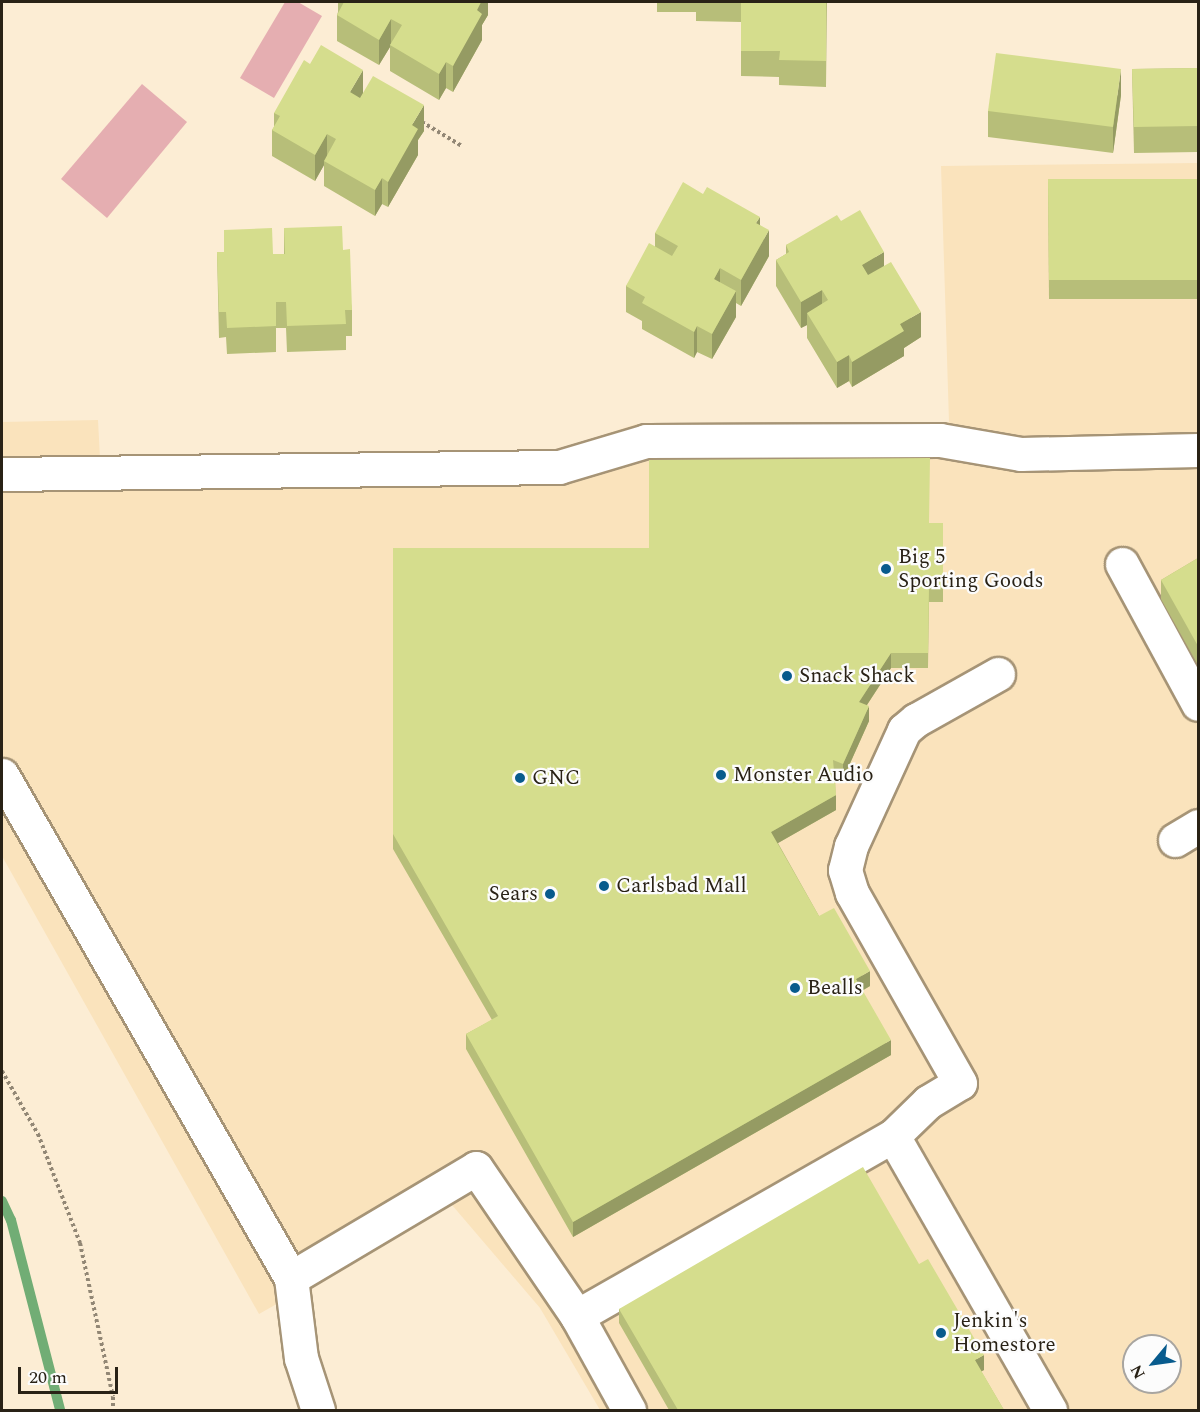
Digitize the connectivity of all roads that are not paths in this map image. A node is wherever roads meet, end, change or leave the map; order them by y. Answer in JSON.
{"nodes":[{"id":1,"x":1198,"y":450,"type":"edge"},
{"id":2,"x":2,"y":474,"type":"edge"},
{"id":3,"x":1122,"y":564,"type":"dead end"},
{"id":4,"x":998,"y":674,"type":"dead end"},
{"id":5,"x":1198,"y":704,"type":"edge"},
{"id":6,"x":2,"y":775,"type":"edge"},
{"id":7,"x":893,"y":1136,"type":"junction"},
{"id":8,"x":291,"y":1278,"type":"junction"},
{"id":9,"x":577,"y":1316,"type":"junction"},
{"id":10,"x":318,"y":1410,"type":"edge"},
{"id":11,"x":629,"y":1410,"type":"edge"},
{"id":12,"x":1050,"y":1410,"type":"edge"}],
"edges":[{"from":1,"to":2,"type":"lane"},
{"from":3,"to":5,"type":"lane"},
{"from":4,"to":7,"type":"lane"},
{"from":6,"to":8,"type":"lane"},
{"from":7,"to":9,"type":"lane"},
{"from":7,"to":12,"type":"lane"},
{"from":8,"to":9,"type":"lane"},
{"from":8,"to":10,"type":"lane"},
{"from":9,"to":11,"type":"lane"}]}
